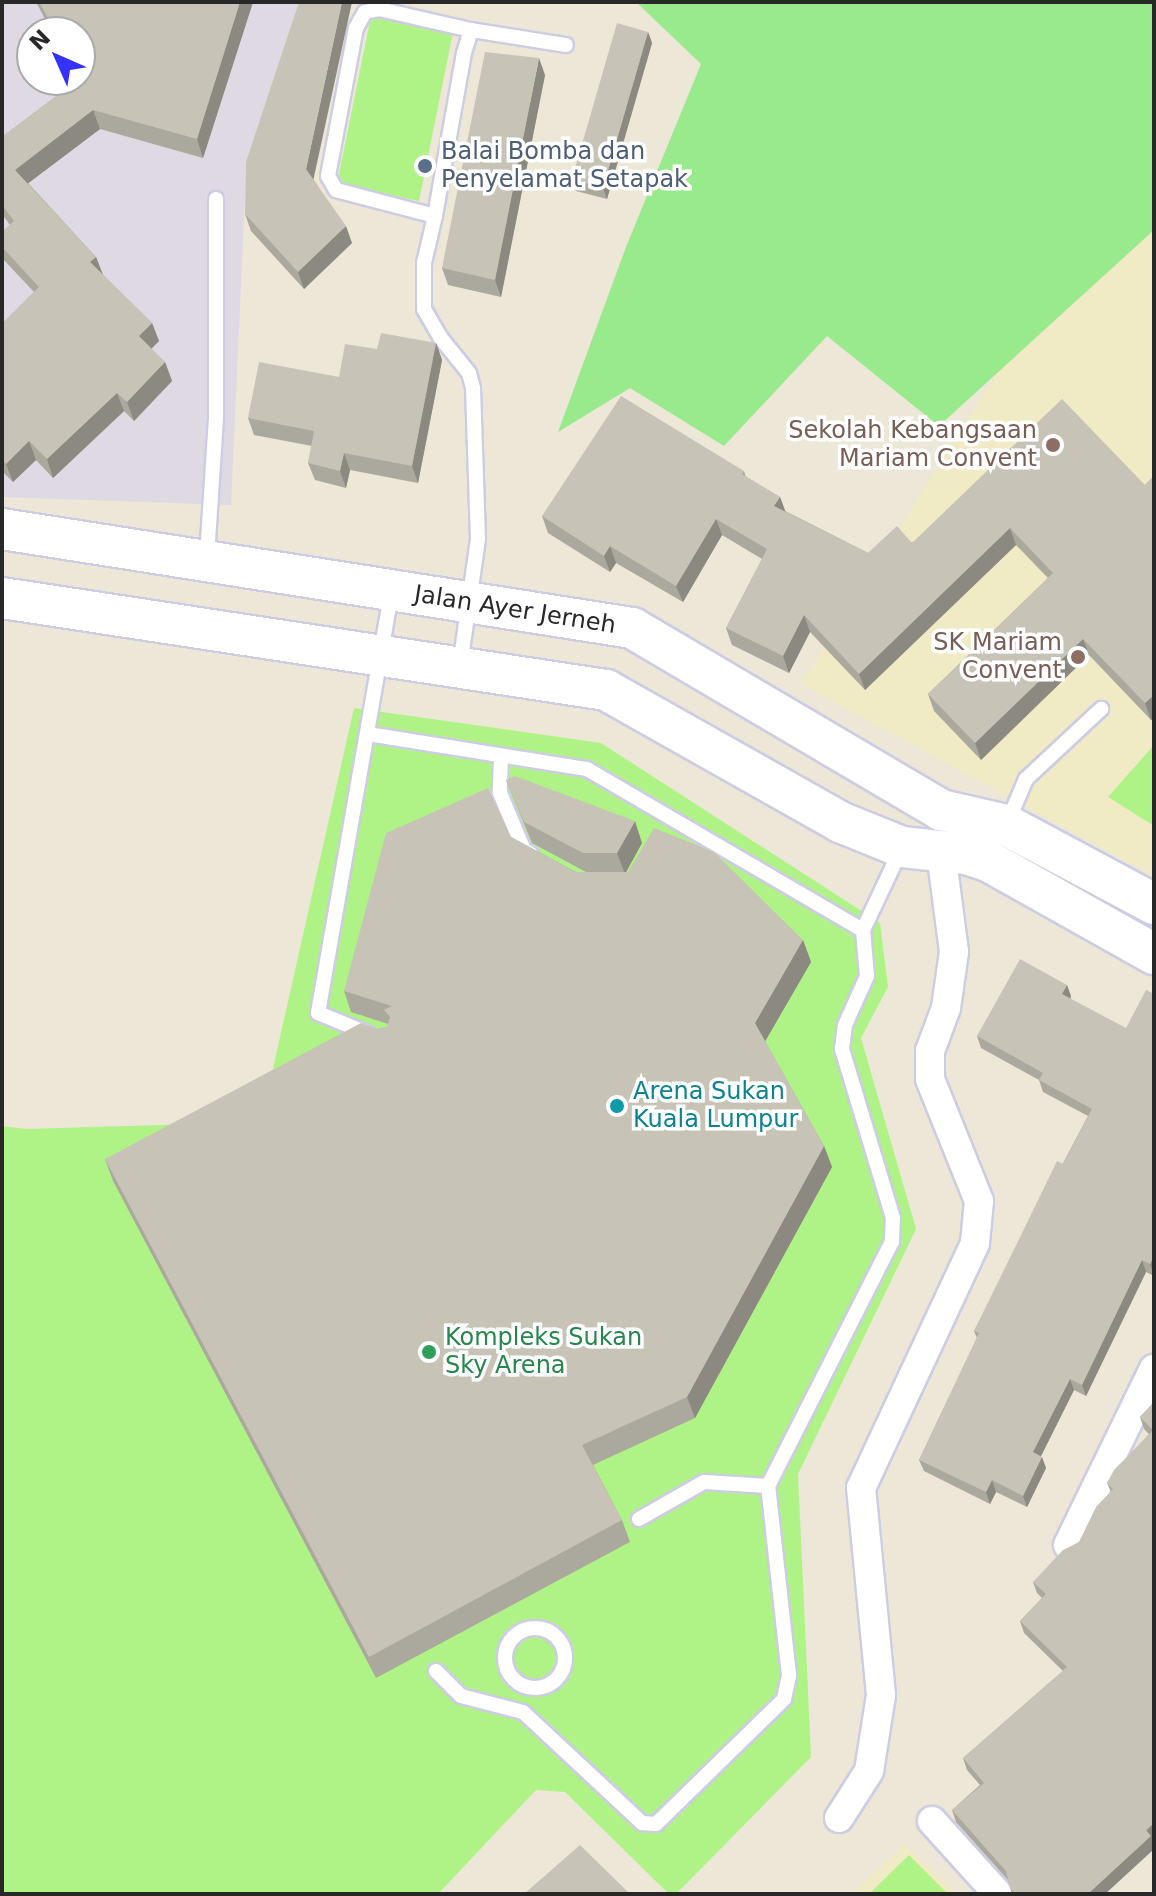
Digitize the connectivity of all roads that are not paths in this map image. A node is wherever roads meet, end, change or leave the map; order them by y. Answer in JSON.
{"nodes":[{"id":1,"x":471,"y":30,"type":"junction"},
{"id":2,"x":566,"y":45,"type":"dead end"},
{"id":3,"x":216,"y":199,"type":"dead end"},
{"id":4,"x":435,"y":216,"type":"junction"},
{"id":5,"x":2,"y":529,"type":"edge"},
{"id":6,"x":206,"y":561,"type":"junction"},
{"id":7,"x":392,"y":591,"type":"junction"},
{"id":8,"x":2,"y":598,"type":"edge"},
{"id":9,"x":469,"y":603,"type":"junction"},
{"id":10,"x":381,"y":654,"type":"junction"},
{"id":11,"x":460,"y":666,"type":"junction"},
{"id":12,"x":1101,"y":709,"type":"dead end"},
{"id":13,"x":368,"y":734,"type":"junction"},
{"id":14,"x":501,"y":756,"type":"junction"},
{"id":15,"x":998,"y":843,"type":"junction"},
{"id":16,"x":902,"y":847,"type":"junction"},
{"id":17,"x":941,"y":852,"type":"junction"},
{"id":18,"x":550,"y":864,"type":"edge"},
{"id":19,"x":1154,"y":904,"type":"edge"},
{"id":20,"x":863,"y":930,"type":"junction"},
{"id":21,"x":1154,"y":954,"type":"edge"},
{"id":22,"x":388,"y":1041,"type":"edge"},
{"id":23,"x":1154,"y":1369,"type":"edge"},
{"id":24,"x":768,"y":1486,"type":"junction"},
{"id":25,"x":639,"y":1519,"type":"dead end"},
{"id":26,"x":1068,"y":1545,"type":"edge"},
{"id":27,"x":436,"y":1671,"type":"dead end"},
{"id":28,"x":525,"y":1687,"type":"junction"},
{"id":29,"x":523,"y":1712,"type":"junction"},
{"id":30,"x":839,"y":1818,"type":"dead end"},
{"id":31,"x":932,"y":1821,"type":"dead end"},
{"id":32,"x":998,"y":1894,"type":"edge"}],
"edges":[{"from":1,"to":2,"type":"lane"},
{"from":1,"to":4,"type":"lane"},
{"from":1,"to":4,"type":"lane"},
{"from":3,"to":6,"type":"lane"},
{"from":4,"to":9,"type":"lane"},
{"from":5,"to":6,"type":"main road","name":"Jalan Ayer Jerneh"},
{"from":6,"to":7,"type":"main road","name":"Jalan Ayer Jerneh"},
{"from":7,"to":9,"type":"main road","name":"Jalan Ayer Jerneh"},
{"from":7,"to":10,"type":"lane"},
{"from":8,"to":10,"type":"main road","name":"Jalan Ayer Jerneh"},
{"from":9,"to":11,"type":"lane"},
{"from":9,"to":15,"type":"main road","name":"Jalan Ayer Jerneh"},
{"from":10,"to":11,"type":"main road","name":"Jalan Ayer Jerneh"},
{"from":10,"to":13,"type":"lane"},
{"from":11,"to":16,"type":"main road","name":"Jalan Ayer Jerneh"},
{"from":12,"to":15,"type":"lane"},
{"from":13,"to":14,"type":"lane"},
{"from":13,"to":22,"type":"lane"},
{"from":14,"to":18,"type":"lane"},
{"from":14,"to":20,"type":"lane"},
{"from":15,"to":17,"type":"main road","name":"Jalan Ayer Jerneh"},
{"from":15,"to":19,"type":"main road","name":"Jalan Ayer Jerneh"},
{"from":15,"to":21,"type":"main road","name":"Jalan Ayer Jerneh"},
{"from":16,"to":17,"type":"main road","name":"Jalan Ayer Jerneh"},
{"from":16,"to":20,"type":"lane"},
{"from":17,"to":30,"type":"street"},
{"from":20,"to":24,"type":"lane"},
{"from":23,"to":26,"type":"street"},
{"from":24,"to":25,"type":"lane"},
{"from":24,"to":29,"type":"lane"},
{"from":27,"to":29,"type":"lane"},
{"from":28,"to":28,"type":"lane"},
{"from":28,"to":29,"type":"lane"},
{"from":31,"to":32,"type":"street"}]}
